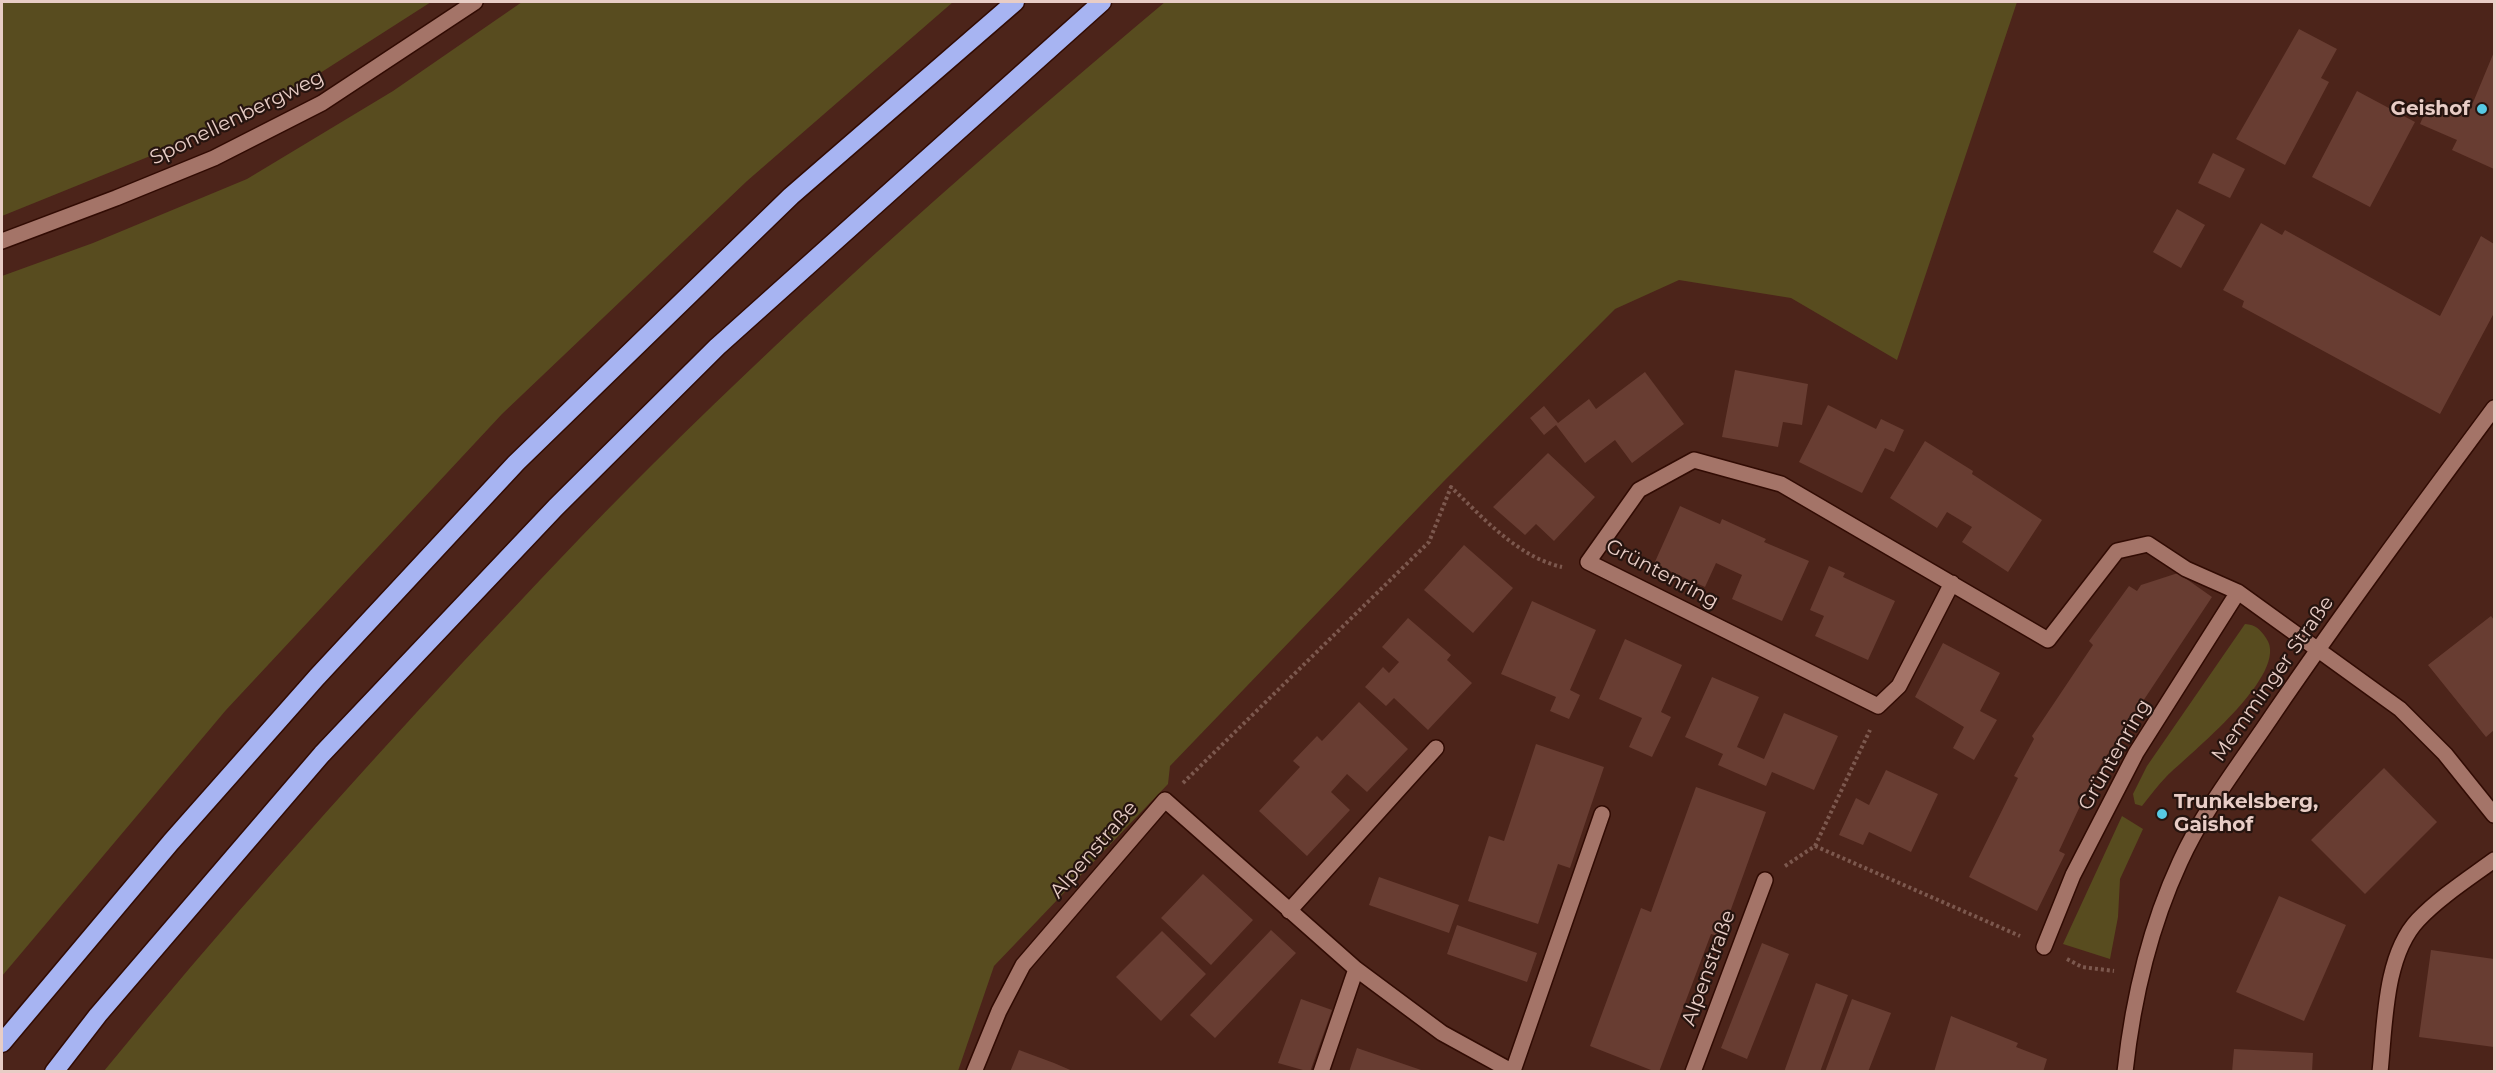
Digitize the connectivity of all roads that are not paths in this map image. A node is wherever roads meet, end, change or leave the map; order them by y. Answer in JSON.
{"nodes":[{"id":1,"x":475,"y":2,"type":"edge"},
{"id":2,"x":1015,"y":2,"type":"edge"},
{"id":3,"x":1102,"y":2,"type":"edge"},
{"id":4,"x":2,"y":241,"type":"edge"},
{"id":5,"x":2494,"y":408,"type":"edge"},
{"id":6,"x":1952,"y":583,"type":"junction"},
{"id":7,"x":2238,"y":592,"type":"junction"},
{"id":8,"x":2319,"y":648,"type":"junction"},
{"id":9,"x":1436,"y":748,"type":"dead end"},
{"id":10,"x":1602,"y":814,"type":"dead end"},
{"id":11,"x":2494,"y":815,"type":"edge"},
{"id":12,"x":2494,"y":860,"type":"edge"},
{"id":13,"x":1764,"y":879,"type":"road end"},
{"id":14,"x":1289,"y":911,"type":"junction"},
{"id":15,"x":2044,"y":947,"type":"road end"},
{"id":16,"x":1356,"y":969,"type":"junction"},
{"id":17,"x":2,"y":1043,"type":"edge"},
{"id":18,"x":54,"y":1071,"type":"edge"},
{"id":19,"x":974,"y":1071,"type":"edge"},
{"id":20,"x":1321,"y":1071,"type":"edge"},
{"id":21,"x":1513,"y":1071,"type":"edge"},
{"id":22,"x":1693,"y":1071,"type":"edge"},
{"id":23,"x":2125,"y":1071,"type":"edge"},
{"id":24,"x":2380,"y":1071,"type":"edge"}],
"edges":[{"from":1,"to":4,"type":"street","name":"Sponellenbergweg"},
{"from":2,"to":17,"type":"highway"},
{"from":3,"to":18,"type":"highway"},
{"from":5,"to":8,"type":"street","name":"Memminger Straße"},
{"from":6,"to":6,"type":"street","name":"Grüntenring"},
{"from":6,"to":7,"type":"street","name":"Grüntenring"},
{"from":7,"to":8,"type":"street","name":"Grüntenring"},
{"from":7,"to":15,"type":"street","name":"Grüntenring"},
{"from":8,"to":11,"type":"street","name":"Grüntenring"},
{"from":8,"to":23,"type":"street","name":"Memminger Straße"},
{"from":9,"to":14,"type":"street"},
{"from":10,"to":21,"type":"street","name":"Alpenstraße"},
{"from":12,"to":24,"type":"street"},
{"from":13,"to":22,"type":"street","name":"Alpenstraße"},
{"from":14,"to":16,"type":"street","name":"Alpenstraße"},
{"from":14,"to":19,"type":"street","name":"Alpenstraße"},
{"from":16,"to":20,"type":"street"},
{"from":16,"to":21,"type":"street","name":"Alpenstraße"}]}
